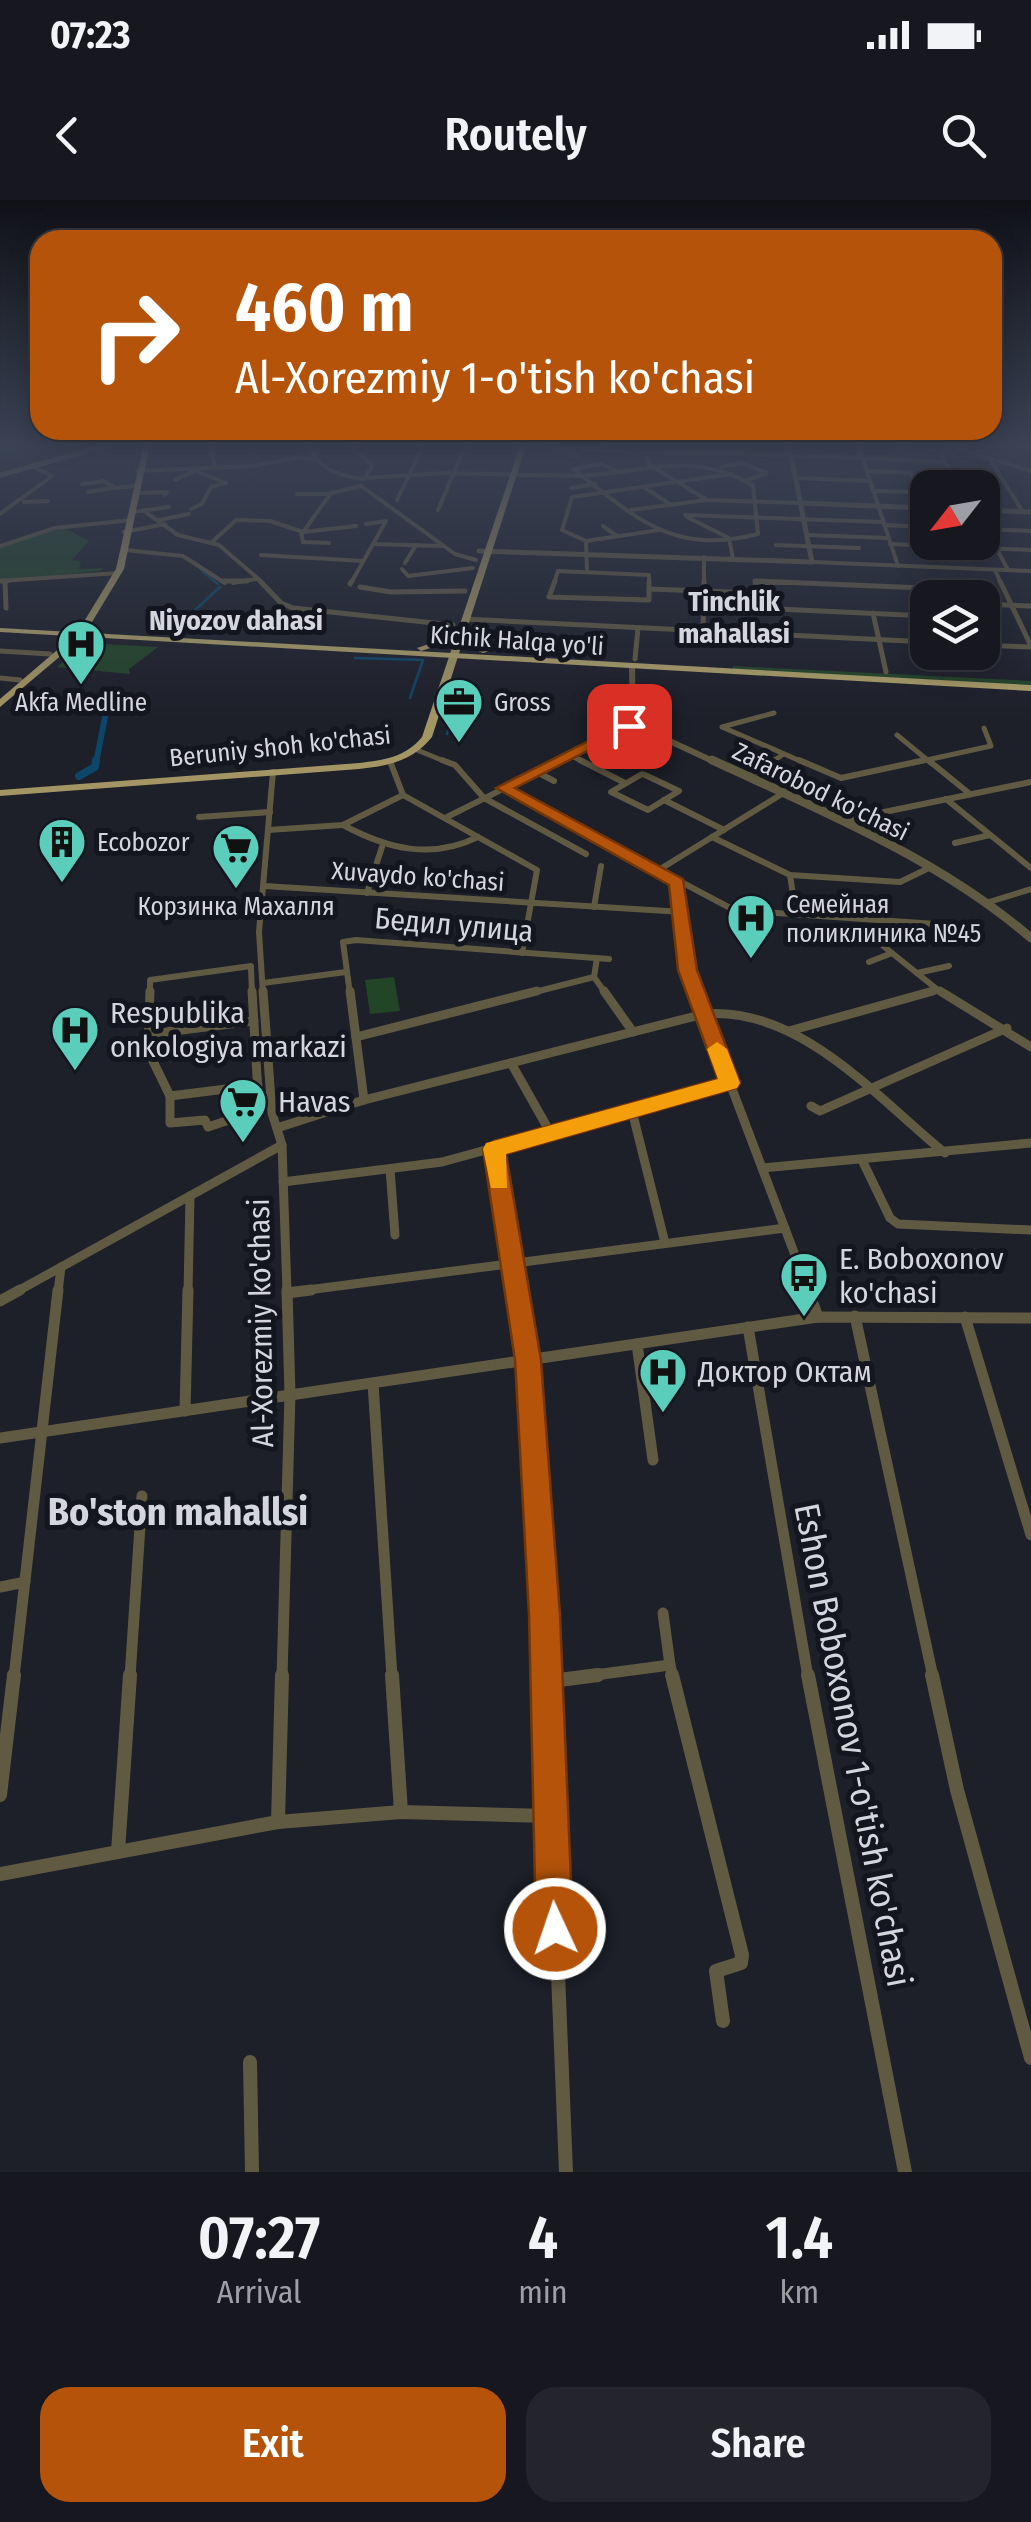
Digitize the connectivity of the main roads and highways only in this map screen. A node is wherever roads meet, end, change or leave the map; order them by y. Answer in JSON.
{"nodes":[{"id":1,"x":126,"y":535,"type":"edge"},
{"id":2,"x":127,"y":535,"type":"edge"},
{"id":3,"x":487,"y":535,"type":"edge"},
{"id":4,"x":480,"y":554,"type":"junction"},
{"id":5,"x":115,"y":572,"type":"junction"},
{"id":6,"x":2,"y":631,"type":"edge"},
{"id":7,"x":79,"y":632,"type":"junction"},
{"id":8,"x":422,"y":651,"type":"junction"},
{"id":9,"x":449,"y":651,"type":"junction"},
{"id":10,"x":585,"y":660,"type":"junction"},
{"id":11,"x":725,"y":668,"type":"junction"},
{"id":12,"x":1031,"y":680,"type":"edge"},
{"id":13,"x":1031,"y":688,"type":"edge"},
{"id":14,"x":0,"y":696,"type":"edge"},
{"id":15,"x":0,"y":704,"type":"edge"},
{"id":16,"x":293,"y":764,"type":"junction"},
{"id":17,"x":255,"y":767,"type":"junction"},
{"id":18,"x":272,"y":772,"type":"junction"},
{"id":19,"x":0,"y":790,"type":"edge"}],
"edges":[{"from":1,"to":5,"type":"main road"},
{"from":2,"to":5,"type":"main road"},
{"from":3,"to":4,"type":"main road","name":"Beruniy shoh ko'chasi"},
{"from":4,"to":9,"type":"main road","name":"Beruniy shoh ko'chasi"},
{"from":4,"to":9,"type":"main road","name":"Beruniy shoh ko'chasi"},
{"from":5,"to":7,"type":"main road"},
{"from":6,"to":7,"type":"highway","name":"Kichik Halqa yo'li"},
{"from":7,"to":8,"type":"highway","name":"Kichik Halqa yo'li"},
{"from":7,"to":14,"type":"main road"},
{"from":7,"to":15,"type":"main road"},
{"from":8,"to":9,"type":"highway"},
{"from":8,"to":9,"type":"highway","name":"Kichik Halqa yo'li"},
{"from":9,"to":10,"type":"highway","name":"Kichik Halqa yo'li"},
{"from":9,"to":10,"type":"highway","name":"Kichik Halqa yo'li"},
{"from":9,"to":16,"type":"main road","name":"Beruniy shoh ko'chasi"},
{"from":9,"to":18,"type":"main road","name":"Beruniy shoh ko'chasi"},
{"from":10,"to":11,"type":"highway","name":"Kichik Halqa yo'li"},
{"from":11,"to":12,"type":"highway","name":"Kichik Halqa yo'li"},
{"from":11,"to":13,"type":"highway","name":"Kichik Halqa yo'li"},
{"from":16,"to":17,"type":"main road","name":"Beruniy shoh ko'chasi"},
{"from":16,"to":18,"type":"main road"},
{"from":17,"to":18,"type":"main road"},
{"from":17,"to":19,"type":"main road","name":"Beruniy shoh ko'chasi"},
{"from":18,"to":19,"type":"main road","name":"Beruniy shoh ko'chasi"}]}
